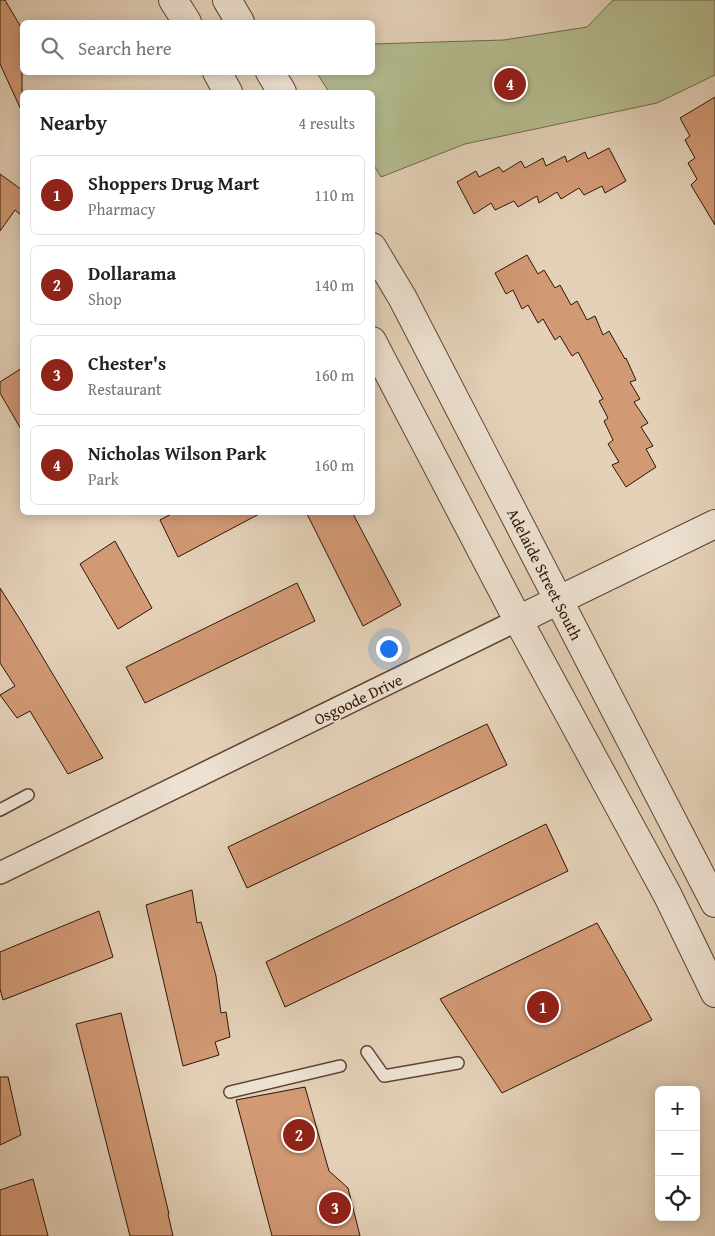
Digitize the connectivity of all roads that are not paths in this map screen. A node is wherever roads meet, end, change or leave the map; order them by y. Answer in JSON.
{"nodes":[{"id":1,"x":173,"y":0,"type":"edge"},
{"id":2,"x":226,"y":0,"type":"edge"},
{"id":3,"x":186,"y":20,"type":"edge"},
{"id":4,"x":239,"y":20,"type":"edge"},
{"id":5,"x":218,"y":75,"type":"edge"},
{"id":6,"x":272,"y":75,"type":"edge"},
{"id":7,"x":227,"y":90,"type":"edge"},
{"id":8,"x":281,"y":90,"type":"edge"},
{"id":9,"x":375,"y":252,"type":"edge"},
{"id":10,"x":375,"y":347,"type":"edge"},
{"id":11,"x":715,"y":524,"type":"edge"},
{"id":12,"x":559,"y":600,"type":"junction"},
{"id":13,"x":518,"y":620,"type":"junction"},
{"id":14,"x":28,"y":795,"type":"dead end"},
{"id":15,"x":0,"y":810,"type":"edge"},
{"id":16,"x":0,"y":873,"type":"edge"},
{"id":17,"x":715,"y":903,"type":"edge"},
{"id":18,"x":715,"y":994,"type":"edge"},
{"id":19,"x":367,"y":1052,"type":"dead end"},
{"id":20,"x":458,"y":1063,"type":"dead end"},
{"id":21,"x":340,"y":1066,"type":"dead end"},
{"id":22,"x":230,"y":1092,"type":"dead end"}],
"edges":[{"from":1,"to":3,"type":"street"},
{"from":2,"to":4,"type":"street"},
{"from":5,"to":7,"type":"street"},
{"from":6,"to":8,"type":"street"},
{"from":9,"to":12,"type":"street","name":"Adelaide Street South"},
{"from":10,"to":13,"type":"street"},
{"from":11,"to":12,"type":"street","name":"Osgoode Drive"},
{"from":12,"to":13,"type":"street","name":"Osgoode Drive"},
{"from":12,"to":17,"type":"street","name":"Adelaide Street South"},
{"from":13,"to":16,"type":"street","name":"Osgoode Drive"},
{"from":13,"to":18,"type":"street"},
{"from":14,"to":15,"type":"lane"},
{"from":19,"to":20,"type":"lane"},
{"from":21,"to":22,"type":"lane"}]}
